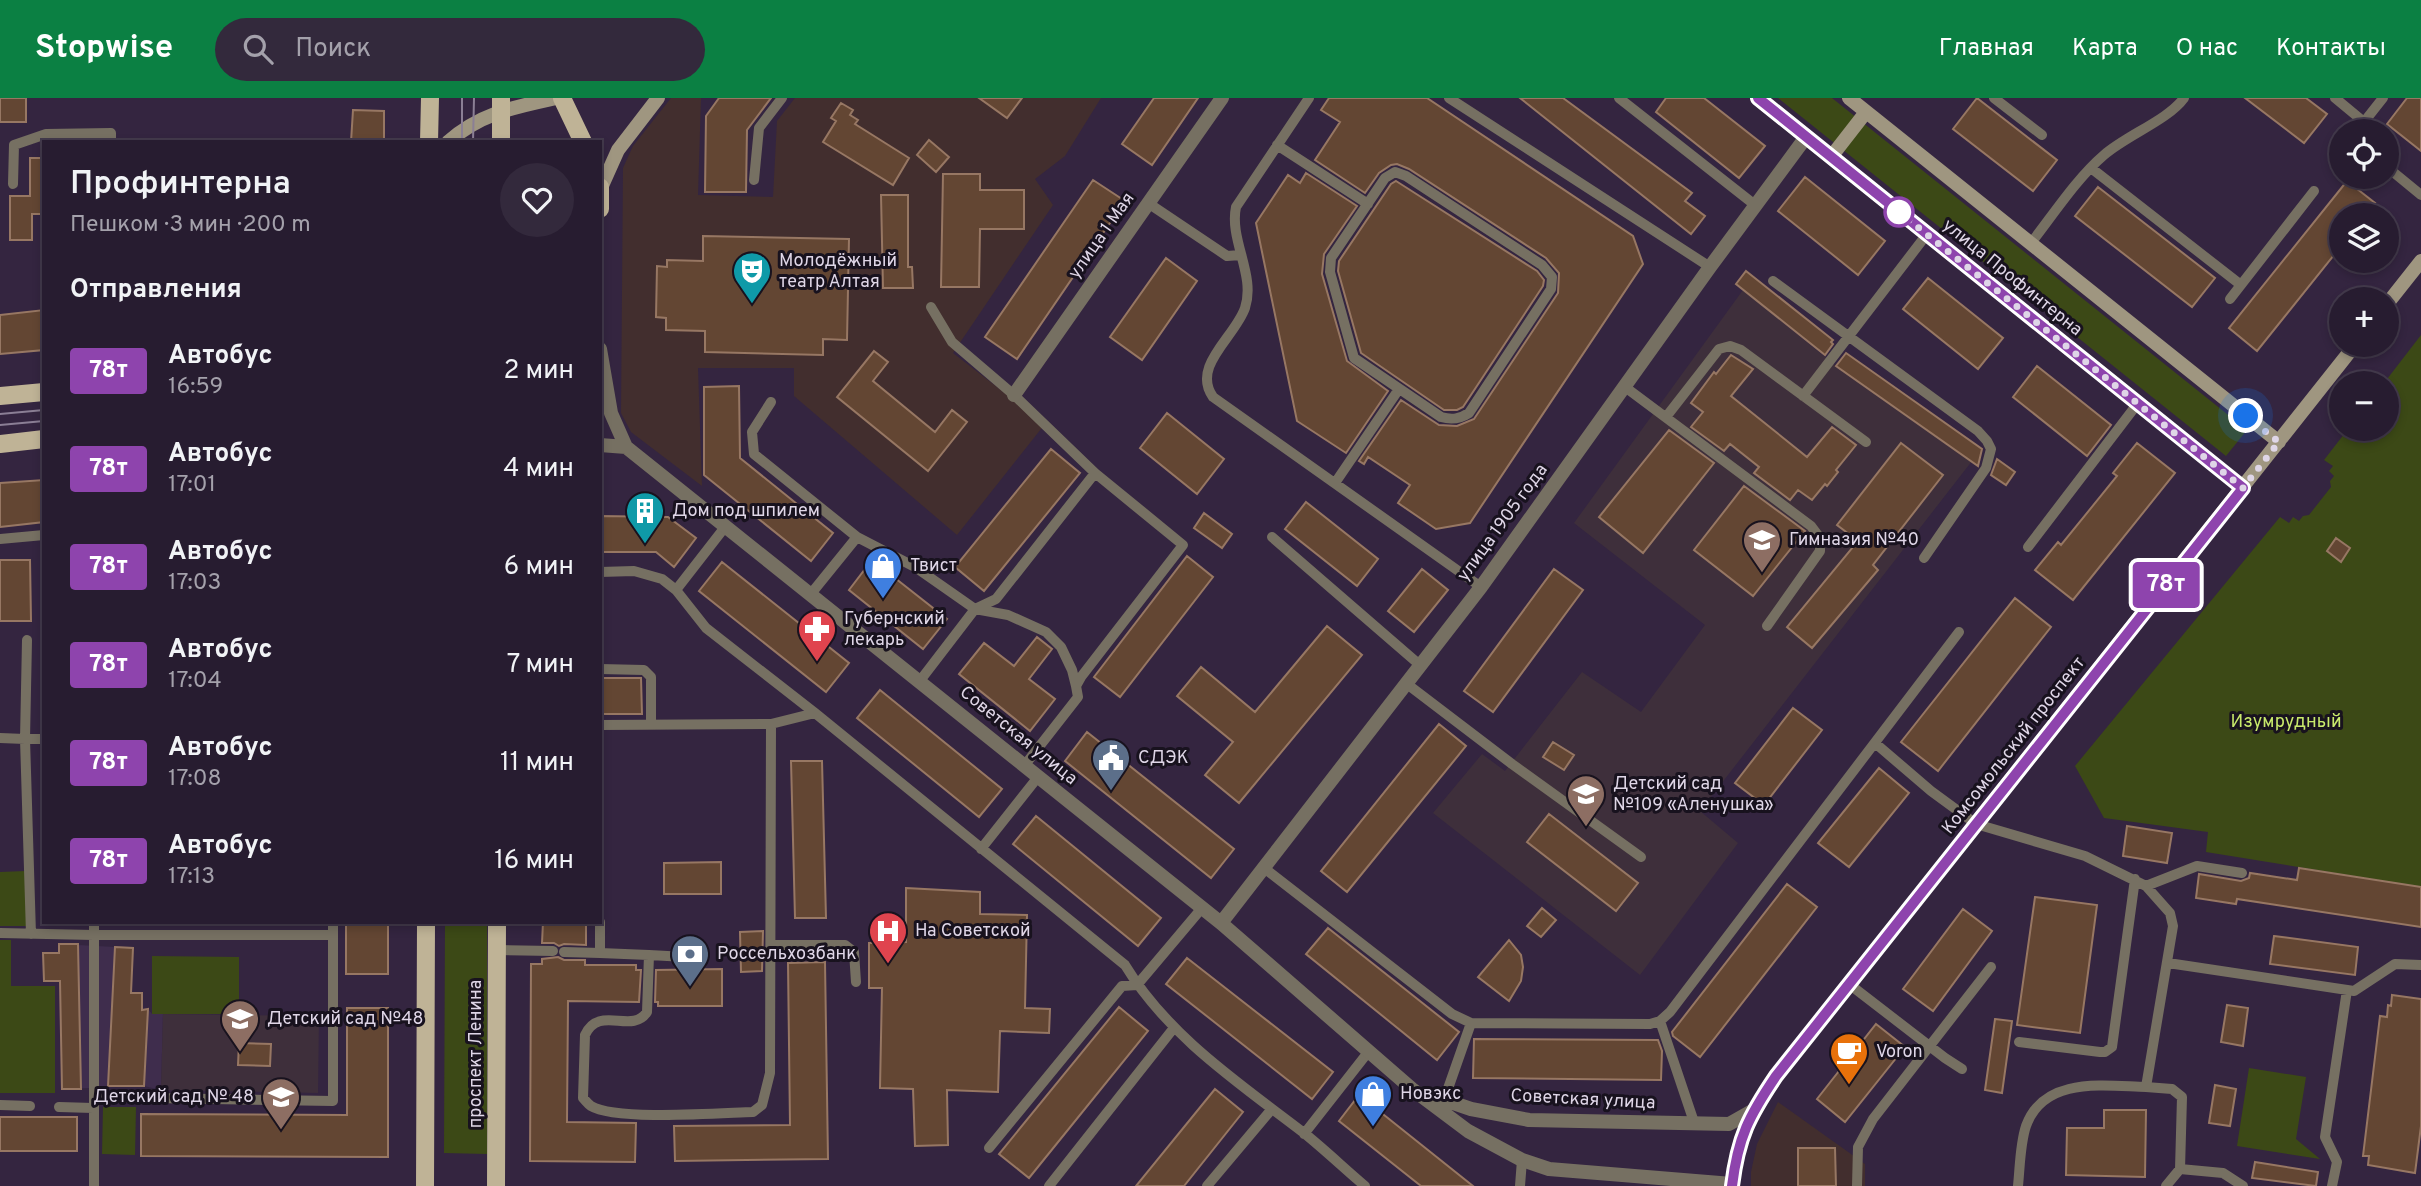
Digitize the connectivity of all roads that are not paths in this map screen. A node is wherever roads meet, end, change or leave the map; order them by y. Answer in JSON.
{"nodes":[{"id":1,"x":430,"y":98,"type":"edge"},
{"id":2,"x":556,"y":98,"type":"edge"},
{"id":3,"x":562,"y":98,"type":"edge"},
{"id":4,"x":658,"y":98,"type":"edge"},
{"id":5,"x":782,"y":98,"type":"edge"},
{"id":6,"x":1222,"y":98,"type":"edge"},
{"id":7,"x":1309,"y":98,"type":"edge"},
{"id":8,"x":1449,"y":98,"type":"edge"},
{"id":9,"x":1619,"y":98,"type":"edge"},
{"id":10,"x":1758,"y":98,"type":"edge"},
{"id":11,"x":1849,"y":98,"type":"edge"},
{"id":12,"x":1994,"y":98,"type":"edge"},
{"id":13,"x":2184,"y":98,"type":"edge"},
{"id":14,"x":2335,"y":98,"type":"edge"},
{"id":15,"x":2383,"y":98,"type":"edge"},
{"id":16,"x":501,"y":104,"type":"edge"},
{"id":17,"x":1866,"y":112,"type":"junction"},
{"id":18,"x":2357,"y":119,"type":"edge"},
{"id":19,"x":2369,"y":119,"type":"edge"},
{"id":20,"x":2042,"y":135,"type":"dead end"},
{"id":21,"x":1806,"y":137,"type":"junction"},
{"id":22,"x":111,"y":140,"type":"edge"},
{"id":23,"x":429,"y":140,"type":"edge"},
{"id":24,"x":450,"y":140,"type":"edge"},
{"id":25,"x":501,"y":140,"type":"edge"},
{"id":26,"x":582,"y":140,"type":"edge"},
{"id":27,"x":1277,"y":145,"type":"junction"},
{"id":28,"x":1830,"y":157,"type":"junction"},
{"id":29,"x":2091,"y":168,"type":"junction"},
{"id":30,"x":2399,"y":177,"type":"edge"},
{"id":31,"x":754,"y":180,"type":"dead end"},
{"id":32,"x":602,"y":183,"type":"edge"},
{"id":33,"x":13,"y":184,"type":"dead end"},
{"id":34,"x":2314,"y":191,"type":"dead end"},
{"id":35,"x":2421,"y":195,"type":"edge"},
{"id":36,"x":1148,"y":203,"type":"junction"},
{"id":37,"x":1368,"y":204,"type":"junction"},
{"id":38,"x":1755,"y":205,"type":"junction"},
{"id":39,"x":1927,"y":234,"type":"junction"},
{"id":40,"x":2031,"y":243,"type":"junction"},
{"id":41,"x":1241,"y":255,"type":"junction"},
{"id":42,"x":2421,"y":261,"type":"edge"},
{"id":43,"x":1710,"y":267,"type":"junction"},
{"id":44,"x":1773,"y":281,"type":"dead end"},
{"id":45,"x":2241,"y":285,"type":"junction"},
{"id":46,"x":2399,"y":289,"type":"edge"},
{"id":47,"x":2230,"y":299,"type":"dead end"},
{"id":48,"x":932,"y":307,"type":"dead end"},
{"id":49,"x":1848,"y":336,"type":"junction"},
{"id":50,"x":2346,"y":357,"type":"edge"},
{"id":51,"x":602,"y":361,"type":"edge"},
{"id":52,"x":1625,"y":387,"type":"junction"},
{"id":53,"x":1399,"y":389,"type":"junction"},
{"id":54,"x":42,"y":392,"type":"edge"},
{"id":55,"x":1013,"y":395,"type":"junction"},
{"id":56,"x":0,"y":396,"type":"edge"},
{"id":57,"x":1803,"y":396,"type":"junction"},
{"id":58,"x":771,"y":402,"type":"dead end"},
{"id":59,"x":2138,"y":403,"type":"junction"},
{"id":60,"x":1666,"y":417,"type":"junction"},
{"id":61,"x":42,"y":439,"type":"edge"},
{"id":62,"x":1866,"y":442,"type":"dead end"},
{"id":63,"x":2279,"y":442,"type":"junction"},
{"id":64,"x":0,"y":444,"type":"edge"},
{"id":65,"x":602,"y":445,"type":"edge"},
{"id":66,"x":626,"y":447,"type":"junction"},
{"id":67,"x":1095,"y":473,"type":"junction"},
{"id":68,"x":1335,"y":483,"type":"junction"},
{"id":69,"x":2243,"y":488,"type":"junction"},
{"id":70,"x":725,"y":527,"type":"junction"},
{"id":71,"x":42,"y":535,"type":"edge"},
{"id":72,"x":857,"y":537,"type":"junction"},
{"id":73,"x":1272,"y":537,"type":"dead end"},
{"id":74,"x":0,"y":539,"type":"edge"},
{"id":75,"x":2028,"y":547,"type":"dead end"},
{"id":76,"x":1924,"y":558,"type":"dead end"},
{"id":77,"x":602,"y":572,"type":"edge"},
{"id":78,"x":1481,"y":587,"type":"junction"},
{"id":79,"x":676,"y":590,"type":"junction"},
{"id":80,"x":810,"y":595,"type":"junction"},
{"id":81,"x":975,"y":609,"type":"junction"},
{"id":82,"x":1767,"y":626,"type":"dead end"},
{"id":83,"x":1959,"y":632,"type":"dead end"},
{"id":84,"x":27,"y":640,"type":"dead end"},
{"id":85,"x":1421,"y":666,"type":"junction"},
{"id":86,"x":602,"y":669,"type":"edge"},
{"id":87,"x":919,"y":682,"type":"junction"},
{"id":88,"x":1407,"y":684,"type":"junction"},
{"id":89,"x":1076,"y":686,"type":"junction"},
{"id":90,"x":816,"y":713,"type":"junction"},
{"id":91,"x":771,"y":724,"type":"junction"},
{"id":92,"x":602,"y":725,"type":"edge"},
{"id":93,"x":651,"y":725,"type":"junction"},
{"id":94,"x":0,"y":738,"type":"edge"},
{"id":95,"x":25,"y":739,"type":"junction"},
{"id":96,"x":42,"y":739,"type":"edge"},
{"id":97,"x":1875,"y":743,"type":"junction"},
{"id":98,"x":1024,"y":766,"type":"junction"},
{"id":99,"x":1038,"y":777,"type":"junction"},
{"id":100,"x":1976,"y":824,"type":"junction"},
{"id":101,"x":981,"y":849,"type":"junction"},
{"id":102,"x":1641,"y":858,"type":"dead end"},
{"id":103,"x":1264,"y":868,"type":"junction"},
{"id":104,"x":2242,"y":873,"type":"dead end"},
{"id":105,"x":2135,"y":879,"type":"junction"},
{"id":106,"x":2146,"y":886,"type":"junction"},
{"id":107,"x":1202,"y":908,"type":"junction"},
{"id":108,"x":1221,"y":923,"type":"junction"},
{"id":109,"x":94,"y":924,"type":"edge"},
{"id":110,"x":333,"y":924,"type":"edge"},
{"id":111,"x":426,"y":924,"type":"edge"},
{"id":112,"x":497,"y":924,"type":"edge"},
{"id":113,"x":600,"y":924,"type":"edge"},
{"id":114,"x":0,"y":933,"type":"edge"},
{"id":115,"x":31,"y":934,"type":"junction"},
{"id":116,"x":94,"y":935,"type":"junction"},
{"id":117,"x":333,"y":935,"type":"junction"},
{"id":118,"x":771,"y":945,"type":"junction"},
{"id":119,"x":497,"y":950,"type":"junction"},
{"id":120,"x":600,"y":953,"type":"junction"},
{"id":121,"x":649,"y":956,"type":"junction"},
{"id":122,"x":704,"y":958,"type":"dead end"},
{"id":123,"x":2168,"y":963,"type":"junction"},
{"id":124,"x":2421,"y":965,"type":"edge"},
{"id":125,"x":1991,"y":967,"type":"dead end"},
{"id":126,"x":856,"y":982,"type":"dead end"},
{"id":127,"x":1849,"y":984,"type":"junction"},
{"id":128,"x":1137,"y":985,"type":"junction"},
{"id":129,"x":2347,"y":990,"type":"junction"},
{"id":130,"x":1660,"y":1021,"type":"junction"},
{"id":131,"x":1471,"y":1023,"type":"junction"},
{"id":132,"x":1173,"y":1029,"type":"junction"},
{"id":133,"x":2019,"y":1042,"type":"dead end"},
{"id":134,"x":1929,"y":1046,"type":"junction"},
{"id":135,"x":1369,"y":1051,"type":"junction"},
{"id":136,"x":1962,"y":1069,"type":"dead end"},
{"id":137,"x":2146,"y":1087,"type":"junction"},
{"id":138,"x":1412,"y":1089,"type":"junction"},
{"id":139,"x":1444,"y":1100,"type":"junction"},
{"id":140,"x":94,"y":1102,"type":"junction"},
{"id":141,"x":0,"y":1105,"type":"edge"},
{"id":142,"x":30,"y":1106,"type":"dead end"},
{"id":143,"x":59,"y":1107,"type":"dead end"},
{"id":144,"x":1271,"y":1110,"type":"junction"},
{"id":145,"x":1752,"y":1111,"type":"junction"},
{"id":146,"x":1695,"y":1125,"type":"junction"},
{"id":147,"x":1304,"y":1134,"type":"junction"},
{"id":148,"x":989,"y":1148,"type":"dead end"},
{"id":149,"x":1522,"y":1160,"type":"junction"},
{"id":150,"x":2180,"y":1169,"type":"junction"},
{"id":151,"x":1732,"y":1185,"type":"edge"},
{"id":152,"x":94,"y":1186,"type":"edge"},
{"id":153,"x":425,"y":1186,"type":"edge"},
{"id":154,"x":496,"y":1186,"type":"edge"},
{"id":155,"x":1049,"y":1186,"type":"edge"},
{"id":156,"x":1207,"y":1186,"type":"edge"},
{"id":157,"x":1365,"y":1186,"type":"edge"},
{"id":158,"x":1520,"y":1186,"type":"edge"},
{"id":159,"x":1857,"y":1186,"type":"edge"},
{"id":160,"x":2018,"y":1186,"type":"edge"},
{"id":161,"x":2166,"y":1186,"type":"edge"},
{"id":162,"x":2243,"y":1186,"type":"edge"},
{"id":163,"x":2336,"y":1186,"type":"edge"}],
"edges":[{"from":1,"to":23,"type":"main road"},
{"from":2,"to":16,"type":"main road"},
{"from":3,"to":26,"type":"main road"},
{"from":4,"to":32,"type":"main road"},
{"from":5,"to":31,"type":"lane"},
{"from":6,"to":36,"type":"street","name":"улица 1 Мая"},
{"from":7,"to":27,"type":"lane"},
{"from":8,"to":43,"type":"lane"},
{"from":9,"to":38,"type":"lane"},
{"from":10,"to":21,"type":"main road","name":"улица Профинтерна"},
{"from":11,"to":17,"type":"main road"},
{"from":12,"to":20,"type":"lane"},
{"from":13,"to":29,"type":"lane"},
{"from":14,"to":18,"type":"lane"},
{"from":15,"to":19,"type":"lane"},
{"from":16,"to":24,"type":"main road"},
{"from":16,"to":25,"type":"main road"},
{"from":17,"to":28,"type":"main road"},
{"from":17,"to":40,"type":"main road"},
{"from":21,"to":28,"type":"main road","name":"улица Профинтерна"},
{"from":21,"to":38,"type":"street","name":"улица 1905 года"},
{"from":22,"to":33,"type":"lane"},
{"from":27,"to":37,"type":"lane"},
{"from":27,"to":41,"type":"lane"},
{"from":28,"to":39,"type":"main road","name":"улица Профинтерна"},
{"from":29,"to":40,"type":"lane"},
{"from":29,"to":45,"type":"lane"},
{"from":30,"to":35,"type":"lane"},
{"from":34,"to":45,"type":"lane"},
{"from":36,"to":41,"type":"lane"},
{"from":36,"to":55,"type":"street","name":"улица 1 Мая"},
{"from":37,"to":53,"type":"lane"},
{"from":37,"to":53,"type":"lane"},
{"from":38,"to":43,"type":"street","name":"улица 1905 года"},
{"from":39,"to":49,"type":"lane"},
{"from":39,"to":59,"type":"main road","name":"улица Профинтерна"},
{"from":40,"to":63,"type":"main road"},
{"from":41,"to":68,"type":"lane"},
{"from":42,"to":46,"type":"main road"},
{"from":43,"to":52,"type":"street","name":"улица 1905 года"},
{"from":44,"to":49,"type":"lane"},
{"from":45,"to":47,"type":"lane"},
{"from":48,"to":55,"type":"lane"},
{"from":49,"to":57,"type":"lane"},
{"from":49,"to":76,"type":"lane"},
{"from":50,"to":63,"type":"main road","name":"Комсомольский проспект"},
{"from":51,"to":66,"type":"street"},
{"from":52,"to":60,"type":"lane"},
{"from":52,"to":78,"type":"street","name":"улица 1905 года"},
{"from":53,"to":68,"type":"lane"},
{"from":54,"to":56,"type":"main road"},
{"from":55,"to":67,"type":"lane"},
{"from":57,"to":60,"type":"lane"},
{"from":57,"to":62,"type":"lane"},
{"from":58,"to":72,"type":"lane"},
{"from":59,"to":69,"type":"main road","name":"улица Профинтерна"},
{"from":59,"to":75,"type":"lane"},
{"from":60,"to":82,"type":"lane"},
{"from":61,"to":64,"type":"main road"},
{"from":63,"to":69,"type":"main road","name":"Комсомольский проспект"},
{"from":65,"to":66,"type":"street"},
{"from":66,"to":70,"type":"street","name":"Советская улица"},
{"from":67,"to":81,"type":"lane"},
{"from":67,"to":89,"type":"lane"},
{"from":68,"to":78,"type":"lane"},
{"from":69,"to":100,"type":"main road","name":"Комсомольский проспект"},
{"from":70,"to":79,"type":"lane"},
{"from":70,"to":80,"type":"street","name":"Советская улица"},
{"from":71,"to":74,"type":"lane"},
{"from":72,"to":80,"type":"lane"},
{"from":72,"to":81,"type":"lane"},
{"from":73,"to":85,"type":"lane"},
{"from":77,"to":79,"type":"lane"},
{"from":78,"to":85,"type":"street","name":"улица 1905 года"},
{"from":79,"to":90,"type":"lane"},
{"from":80,"to":87,"type":"street","name":"Советская улица"},
{"from":81,"to":87,"type":"lane"},
{"from":81,"to":89,"type":"lane"},
{"from":83,"to":97,"type":"lane"},
{"from":84,"to":95,"type":"lane"},
{"from":85,"to":88,"type":"street","name":"улица 1905 года"},
{"from":86,"to":93,"type":"lane"},
{"from":87,"to":98,"type":"street","name":"Советская улица"},
{"from":88,"to":102,"type":"lane"},
{"from":88,"to":103,"type":"street","name":"улица 1905 года"},
{"from":89,"to":98,"type":"lane"},
{"from":90,"to":91,"type":"lane"},
{"from":90,"to":101,"type":"lane"},
{"from":91,"to":93,"type":"lane"},
{"from":91,"to":118,"type":"lane"},
{"from":92,"to":93,"type":"lane"},
{"from":94,"to":95,"type":"lane"},
{"from":95,"to":96,"type":"lane"},
{"from":95,"to":115,"type":"lane"},
{"from":97,"to":100,"type":"lane"},
{"from":97,"to":130,"type":"lane"},
{"from":98,"to":99,"type":"street","name":"Советская улица"},
{"from":99,"to":101,"type":"lane"},
{"from":99,"to":107,"type":"street","name":"Советская улица"},
{"from":100,"to":105,"type":"lane"},
{"from":100,"to":127,"type":"main road","name":"Комсомольский проспект"},
{"from":101,"to":128,"type":"lane"},
{"from":103,"to":108,"type":"street","name":"улица 1905 года"},
{"from":103,"to":131,"type":"lane"},
{"from":104,"to":106,"type":"lane"},
{"from":105,"to":106,"type":"lane"},
{"from":105,"to":133,"type":"lane"},
{"from":106,"to":123,"type":"lane"},
{"from":107,"to":108,"type":"street","name":"Советская улица"},
{"from":107,"to":128,"type":"lane"},
{"from":108,"to":135,"type":"street","name":"Советская улица"},
{"from":109,"to":116,"type":"lane"},
{"from":110,"to":117,"type":"lane"},
{"from":111,"to":153,"type":"main road"},
{"from":112,"to":119,"type":"main road","name":"проспект Ленина"},
{"from":113,"to":120,"type":"lane"},
{"from":114,"to":115,"type":"lane"},
{"from":115,"to":116,"type":"lane"},
{"from":116,"to":117,"type":"lane"},
{"from":116,"to":140,"type":"lane"},
{"from":117,"to":140,"type":"lane"},
{"from":118,"to":121,"type":"lane"},
{"from":118,"to":126,"type":"lane"},
{"from":119,"to":120,"type":"lane"},
{"from":119,"to":154,"type":"main road","name":"проспект Ленина"},
{"from":120,"to":121,"type":"lane"},
{"from":121,"to":122,"type":"lane"},
{"from":123,"to":129,"type":"lane"},
{"from":123,"to":137,"type":"lane"},
{"from":124,"to":129,"type":"lane"},
{"from":125,"to":134,"type":"lane"},
{"from":127,"to":134,"type":"lane"},
{"from":127,"to":145,"type":"main road","name":"Комсомольский проспект"},
{"from":128,"to":132,"type":"lane"},
{"from":128,"to":148,"type":"lane"},
{"from":129,"to":163,"type":"lane"},
{"from":130,"to":131,"type":"lane"},
{"from":130,"to":146,"type":"lane"},
{"from":131,"to":139,"type":"lane"},
{"from":132,"to":144,"type":"lane"},
{"from":132,"to":155,"type":"lane"},
{"from":134,"to":136,"type":"lane"},
{"from":134,"to":159,"type":"lane"},
{"from":135,"to":138,"type":"street","name":"Советская улица"},
{"from":135,"to":147,"type":"lane"},
{"from":137,"to":150,"type":"lane"},
{"from":137,"to":160,"type":"lane"},
{"from":138,"to":139,"type":"street","name":"Советская улица"},
{"from":138,"to":149,"type":"street","name":"Советская улица"},
{"from":139,"to":146,"type":"street","name":"Советская улица"},
{"from":140,"to":143,"type":"lane"},
{"from":140,"to":152,"type":"lane"},
{"from":141,"to":142,"type":"lane"},
{"from":144,"to":147,"type":"lane"},
{"from":144,"to":156,"type":"lane"},
{"from":145,"to":146,"type":"street","name":"Советская улица"},
{"from":145,"to":151,"type":"main road","name":"Комсомольский проспект"},
{"from":147,"to":157,"type":"lane"},
{"from":149,"to":151,"type":"street","name":"Советская улица"},
{"from":149,"to":158,"type":"lane"},
{"from":150,"to":161,"type":"lane"},
{"from":150,"to":162,"type":"lane"}]}
